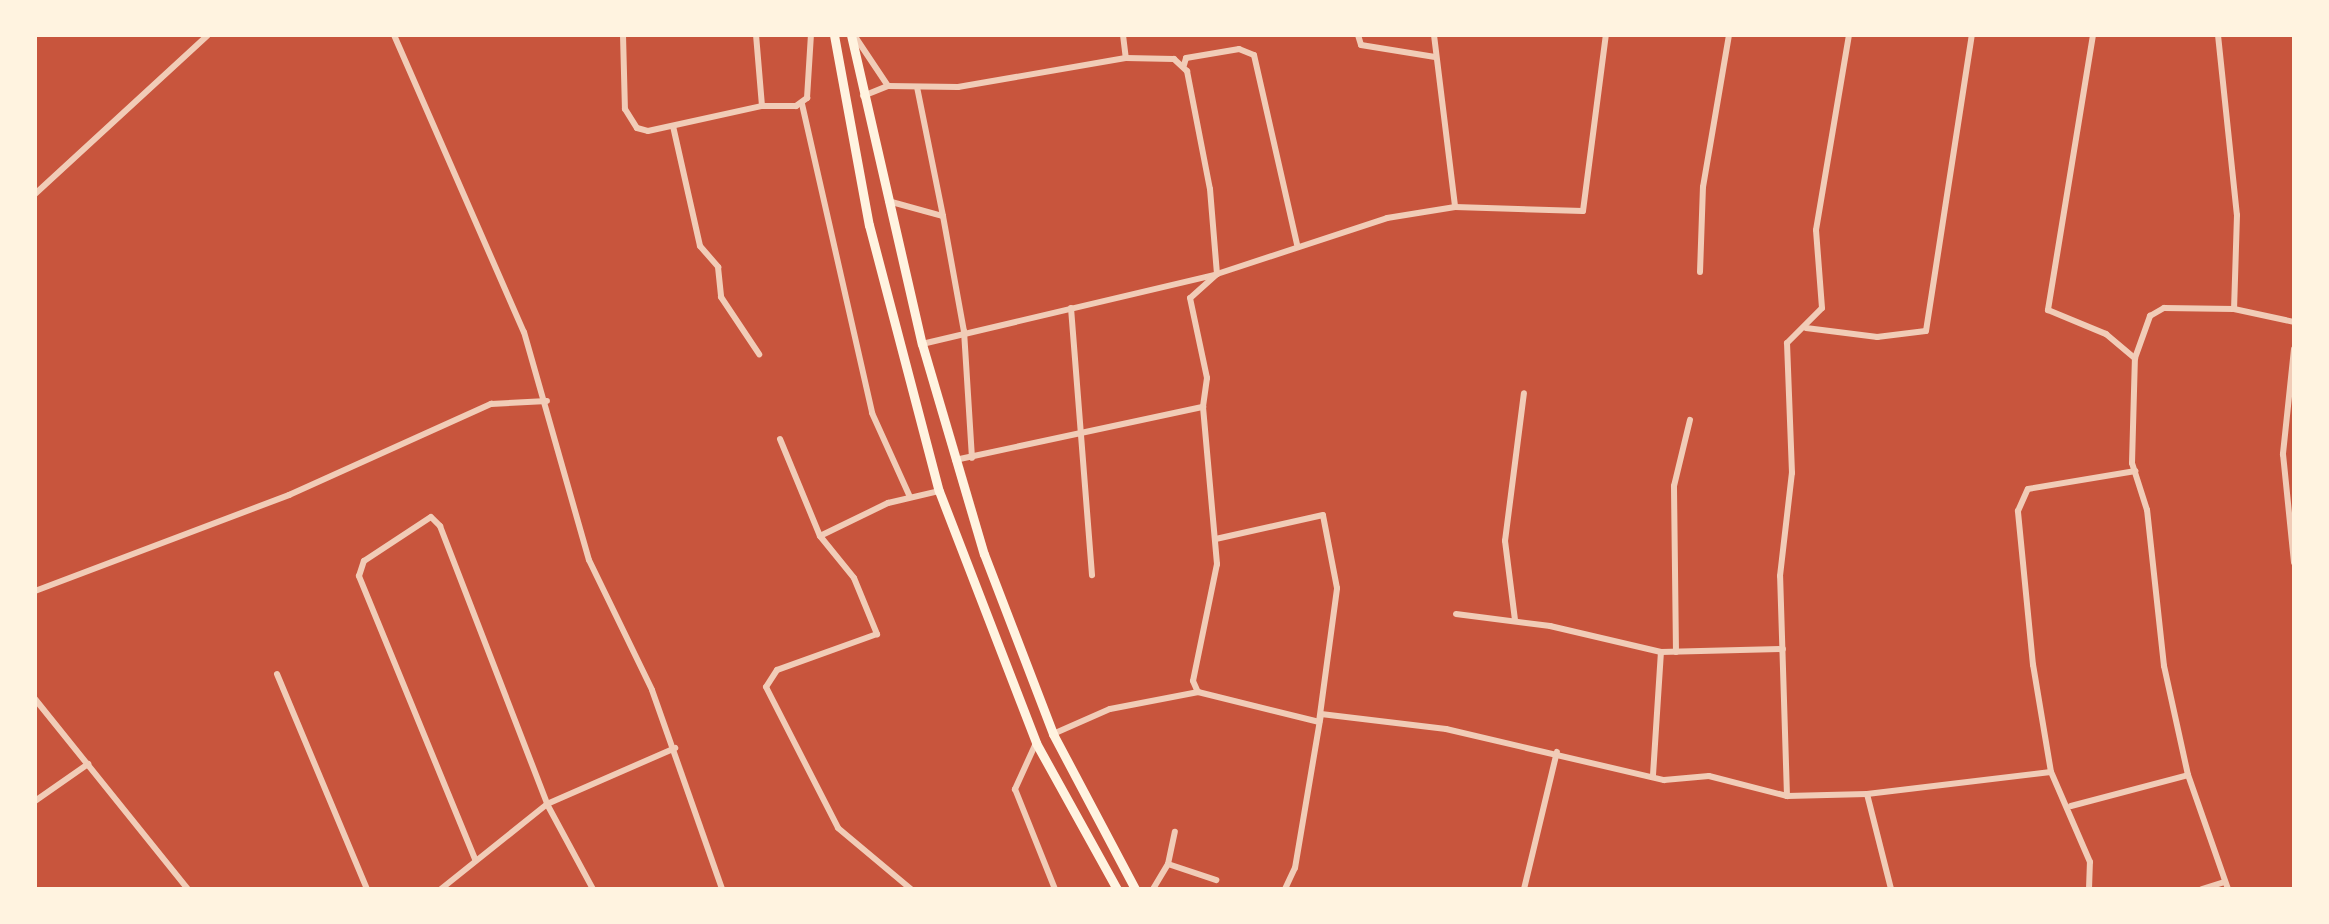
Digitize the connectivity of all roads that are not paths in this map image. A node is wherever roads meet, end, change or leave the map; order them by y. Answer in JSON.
{"nodes":[{"id":1,"x":208,"y":35,"type":"edge"},
{"id":2,"x":394,"y":35,"type":"edge"},
{"id":3,"x":623,"y":35,"type":"edge"},
{"id":4,"x":756,"y":35,"type":"edge"},
{"id":5,"x":811,"y":35,"type":"edge"},
{"id":6,"x":834,"y":35,"type":"edge"},
{"id":7,"x":852,"y":35,"type":"edge"},
{"id":8,"x":1124,"y":35,"type":"edge"},
{"id":9,"x":1358,"y":35,"type":"edge"},
{"id":10,"x":1434,"y":35,"type":"edge"},
{"id":11,"x":1606,"y":35,"type":"edge"},
{"id":12,"x":1729,"y":35,"type":"edge"},
{"id":13,"x":1849,"y":35,"type":"edge"},
{"id":14,"x":1972,"y":35,"type":"edge"},
{"id":15,"x":2093,"y":35,"type":"edge"},
{"id":16,"x":2218,"y":35,"type":"edge"},
{"id":17,"x":1435,"y":57,"type":"junction"},
{"id":18,"x":1126,"y":58,"type":"junction"},
{"id":19,"x":1184,"y":65,"type":"junction"},
{"id":20,"x":888,"y":86,"type":"junction"},
{"id":21,"x":918,"y":87,"type":"junction"},
{"id":22,"x":861,"y":96,"type":"junction"},
{"id":23,"x":802,"y":104,"type":"junction"},
{"id":24,"x":762,"y":106,"type":"junction"},
{"id":25,"x":673,"y":126,"type":"junction"},
{"id":26,"x":35,"y":194,"type":"edge"},
{"id":27,"x":888,"y":201,"type":"junction"},
{"id":28,"x":1455,"y":207,"type":"junction"},
{"id":29,"x":943,"y":216,"type":"junction"},
{"id":30,"x":1297,"y":245,"type":"junction"},
{"id":31,"x":1700,"y":272,"type":"dead end"},
{"id":32,"x":1217,"y":274,"type":"junction"},
{"id":33,"x":1071,"y":308,"type":"junction"},
{"id":34,"x":2234,"y":309,"type":"junction"},
{"id":35,"x":2294,"y":321,"type":"edge"},
{"id":36,"x":1803,"y":327,"type":"junction"},
{"id":37,"x":964,"y":331,"type":"junction"},
{"id":38,"x":922,"y":344,"type":"junction"},
{"id":39,"x":2294,"y":349,"type":"edge"},
{"id":40,"x":759,"y":354,"type":"dead end"},
{"id":41,"x":2135,"y":358,"type":"junction"},
{"id":42,"x":1524,"y":393,"type":"dead end"},
{"id":43,"x":547,"y":401,"type":"junction"},
{"id":44,"x":1203,"y":407,"type":"junction"},
{"id":45,"x":1690,"y":420,"type":"dead end"},
{"id":46,"x":1085,"y":434,"type":"junction"},
{"id":47,"x":780,"y":439,"type":"dead end"},
{"id":48,"x":972,"y":458,"type":"junction"},
{"id":49,"x":953,"y":460,"type":"junction"},
{"id":50,"x":2135,"y":471,"type":"junction"},
{"id":51,"x":939,"y":491,"type":"junction"},
{"id":52,"x":910,"y":497,"type":"junction"},
{"id":53,"x":820,"y":536,"type":"junction"},
{"id":54,"x":1216,"y":539,"type":"junction"},
{"id":55,"x":2294,"y":562,"type":"edge"},
{"id":56,"x":1092,"y":575,"type":"dead end"},
{"id":57,"x":35,"y":591,"type":"edge"},
{"id":58,"x":1456,"y":614,"type":"dead end"},
{"id":59,"x":1515,"y":620,"type":"junction"},
{"id":60,"x":1783,"y":649,"type":"junction"},
{"id":61,"x":1661,"y":652,"type":"junction"},
{"id":62,"x":1676,"y":652,"type":"junction"},
{"id":63,"x":277,"y":674,"type":"dead end"},
{"id":64,"x":1198,"y":692,"type":"junction"},
{"id":65,"x":35,"y":699,"type":"edge"},
{"id":66,"x":1319,"y":722,"type":"junction"},
{"id":67,"x":1053,"y":734,"type":"junction"},
{"id":68,"x":1036,"y":743,"type":"junction"},
{"id":69,"x":675,"y":748,"type":"junction"},
{"id":70,"x":1557,"y":752,"type":"junction"},
{"id":71,"x":88,"y":764,"type":"junction"},
{"id":72,"x":2052,"y":772,"type":"junction"},
{"id":73,"x":1653,"y":775,"type":"junction"},
{"id":74,"x":2188,"y":775,"type":"junction"},
{"id":75,"x":1867,"y":794,"type":"junction"},
{"id":76,"x":1787,"y":796,"type":"junction"},
{"id":77,"x":35,"y":801,"type":"edge"},
{"id":78,"x":547,"y":804,"type":"junction"},
{"id":79,"x":2071,"y":806,"type":"junction"},
{"id":80,"x":1175,"y":832,"type":"dead end"},
{"id":81,"x":475,"y":859,"type":"junction"},
{"id":82,"x":1168,"y":864,"type":"junction"},
{"id":83,"x":1216,"y":880,"type":"dead end"},
{"id":84,"x":2225,"y":881,"type":"junction"},
{"id":85,"x":443,"y":888,"type":"edge"},
{"id":86,"x":188,"y":889,"type":"edge"},
{"id":87,"x":367,"y":889,"type":"edge"},
{"id":88,"x":593,"y":889,"type":"edge"},
{"id":89,"x":722,"y":889,"type":"edge"},
{"id":90,"x":911,"y":889,"type":"edge"},
{"id":91,"x":1055,"y":889,"type":"edge"},
{"id":92,"x":1117,"y":889,"type":"edge"},
{"id":93,"x":1135,"y":889,"type":"edge"},
{"id":94,"x":1153,"y":889,"type":"edge"},
{"id":95,"x":1285,"y":889,"type":"edge"},
{"id":96,"x":1524,"y":889,"type":"edge"},
{"id":97,"x":1891,"y":889,"type":"edge"},
{"id":98,"x":2089,"y":889,"type":"edge"},
{"id":99,"x":2202,"y":889,"type":"edge"},
{"id":100,"x":2228,"y":889,"type":"edge"}],
"edges":[{"from":1,"to":26,"type":"street"},
{"from":2,"to":43,"type":"street"},
{"from":3,"to":25,"type":"street"},
{"from":4,"to":24,"type":"street"},
{"from":5,"to":23,"type":"street"},
{"from":6,"to":51,"type":"main road"},
{"from":7,"to":20,"type":"street"},
{"from":7,"to":22,"type":"main road"},
{"from":8,"to":18,"type":"street"},
{"from":9,"to":17,"type":"street"},
{"from":10,"to":17,"type":"street"},
{"from":11,"to":28,"type":"street"},
{"from":12,"to":31,"type":"street"},
{"from":13,"to":36,"type":"street"},
{"from":14,"to":36,"type":"street"},
{"from":15,"to":41,"type":"street"},
{"from":16,"to":34,"type":"street"},
{"from":17,"to":28,"type":"street"},
{"from":18,"to":19,"type":"street"},
{"from":18,"to":21,"type":"street"},
{"from":19,"to":30,"type":"street"},
{"from":19,"to":32,"type":"street"},
{"from":20,"to":21,"type":"street"},
{"from":20,"to":22,"type":"street"},
{"from":21,"to":29,"type":"street"},
{"from":22,"to":27,"type":"main road"},
{"from":23,"to":24,"type":"street"},
{"from":23,"to":52,"type":"street"},
{"from":24,"to":25,"type":"street"},
{"from":25,"to":40,"type":"street"},
{"from":27,"to":29,"type":"street"},
{"from":27,"to":38,"type":"main road"},
{"from":28,"to":30,"type":"street"},
{"from":29,"to":37,"type":"street"},
{"from":30,"to":32,"type":"street"},
{"from":32,"to":33,"type":"street"},
{"from":32,"to":44,"type":"street"},
{"from":33,"to":37,"type":"street"},
{"from":33,"to":46,"type":"street"},
{"from":34,"to":35,"type":"street"},
{"from":34,"to":41,"type":"street"},
{"from":36,"to":60,"type":"street"},
{"from":37,"to":38,"type":"street"},
{"from":37,"to":48,"type":"street"},
{"from":38,"to":49,"type":"main road"},
{"from":39,"to":55,"type":"street"},
{"from":41,"to":50,"type":"street"},
{"from":42,"to":59,"type":"street"},
{"from":43,"to":57,"type":"street"},
{"from":43,"to":69,"type":"street"},
{"from":44,"to":46,"type":"street"},
{"from":44,"to":54,"type":"street"},
{"from":45,"to":62,"type":"street"},
{"from":46,"to":48,"type":"street"},
{"from":46,"to":56,"type":"street"},
{"from":47,"to":53,"type":"street"},
{"from":48,"to":49,"type":"street"},
{"from":49,"to":67,"type":"main road"},
{"from":50,"to":72,"type":"street"},
{"from":50,"to":74,"type":"street"},
{"from":51,"to":52,"type":"street"},
{"from":51,"to":68,"type":"main road"},
{"from":52,"to":53,"type":"street"},
{"from":53,"to":90,"type":"street"},
{"from":54,"to":64,"type":"street"},
{"from":54,"to":66,"type":"street"},
{"from":58,"to":59,"type":"street"},
{"from":59,"to":61,"type":"street"},
{"from":60,"to":62,"type":"street"},
{"from":60,"to":76,"type":"street"},
{"from":61,"to":62,"type":"street"},
{"from":61,"to":73,"type":"street"},
{"from":63,"to":87,"type":"street"},
{"from":64,"to":66,"type":"street"},
{"from":64,"to":67,"type":"street"},
{"from":65,"to":71,"type":"street"},
{"from":66,"to":70,"type":"street"},
{"from":66,"to":95,"type":"street"},
{"from":67,"to":93,"type":"main road"},
{"from":68,"to":91,"type":"street"},
{"from":68,"to":92,"type":"main road"},
{"from":69,"to":78,"type":"street"},
{"from":69,"to":89,"type":"street"},
{"from":70,"to":73,"type":"street"},
{"from":70,"to":96,"type":"street"},
{"from":71,"to":77,"type":"street"},
{"from":71,"to":86,"type":"street"},
{"from":72,"to":75,"type":"street"},
{"from":72,"to":79,"type":"street"},
{"from":73,"to":76,"type":"street"},
{"from":74,"to":79,"type":"street"},
{"from":74,"to":84,"type":"street"},
{"from":75,"to":76,"type":"street"},
{"from":75,"to":97,"type":"street"},
{"from":78,"to":81,"type":"street"},
{"from":78,"to":81,"type":"street"},
{"from":78,"to":88,"type":"street"},
{"from":79,"to":98,"type":"street"},
{"from":80,"to":82,"type":"street"},
{"from":81,"to":85,"type":"street"},
{"from":82,"to":83,"type":"street"},
{"from":82,"to":94,"type":"street"},
{"from":84,"to":99,"type":"street"},
{"from":84,"to":100,"type":"street"}]}
